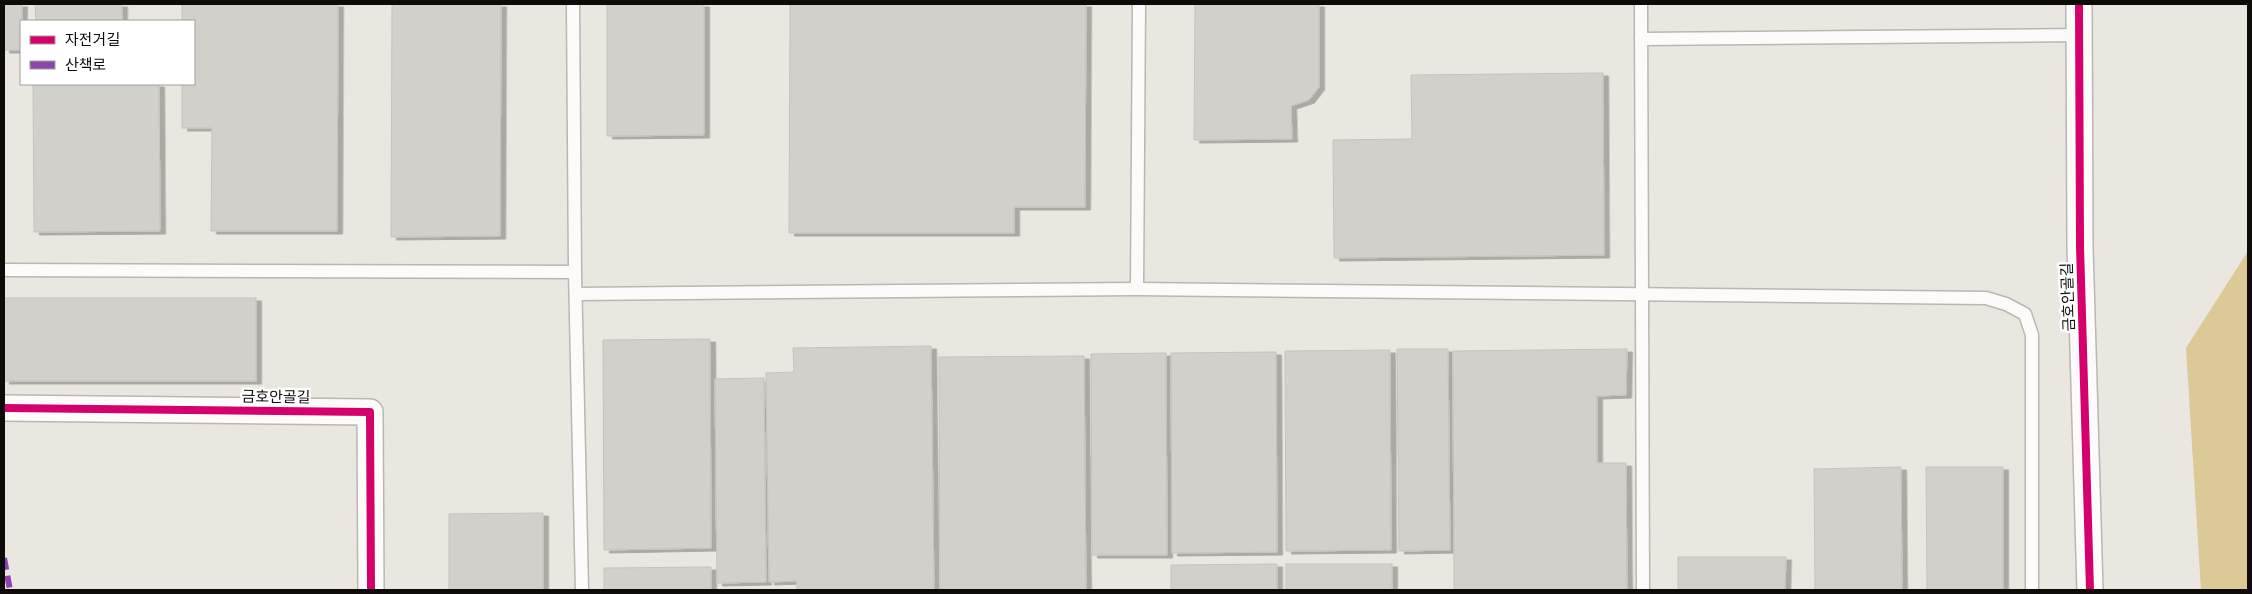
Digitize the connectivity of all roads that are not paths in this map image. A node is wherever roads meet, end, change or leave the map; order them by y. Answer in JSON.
{"nodes":[{"id":1,"x":573,"y":4,"type":"edge"},
{"id":2,"x":1139,"y":4,"type":"edge"},
{"id":3,"x":1641,"y":4,"type":"edge"},
{"id":4,"x":2079,"y":4,"type":"edge"},
{"id":5,"x":2079,"y":35,"type":"junction"},
{"id":6,"x":1641,"y":39,"type":"junction"},
{"id":7,"x":4,"y":270,"type":"edge"},
{"id":8,"x":575,"y":272,"type":"junction"},
{"id":9,"x":1137,"y":289,"type":"junction"},
{"id":10,"x":576,"y":294,"type":"junction"},
{"id":11,"x":1642,"y":294,"type":"junction"},
{"id":12,"x":4,"y":408,"type":"edge"},
{"id":13,"x":371,"y":590,"type":"edge"},
{"id":14,"x":582,"y":590,"type":"edge"},
{"id":15,"x":1643,"y":590,"type":"edge"},
{"id":16,"x":2032,"y":590,"type":"edge"},
{"id":17,"x":2090,"y":590,"type":"edge"}],
"edges":[{"from":1,"to":8,"type":"lane"},
{"from":2,"to":9,"type":"lane"},
{"from":3,"to":6,"type":"lane"},
{"from":4,"to":5,"type":"street","name":"금호안골길"},
{"from":5,"to":6,"type":"lane"},
{"from":5,"to":17,"type":"street","name":"금호안골길"},
{"from":6,"to":11,"type":"lane"},
{"from":7,"to":8,"type":"lane"},
{"from":8,"to":10,"type":"lane"},
{"from":9,"to":10,"type":"lane"},
{"from":9,"to":11,"type":"lane"},
{"from":10,"to":14,"type":"lane"},
{"from":11,"to":15,"type":"lane"},
{"from":11,"to":16,"type":"lane"},
{"from":12,"to":13,"type":"street","name":"금호안골길"}]}
